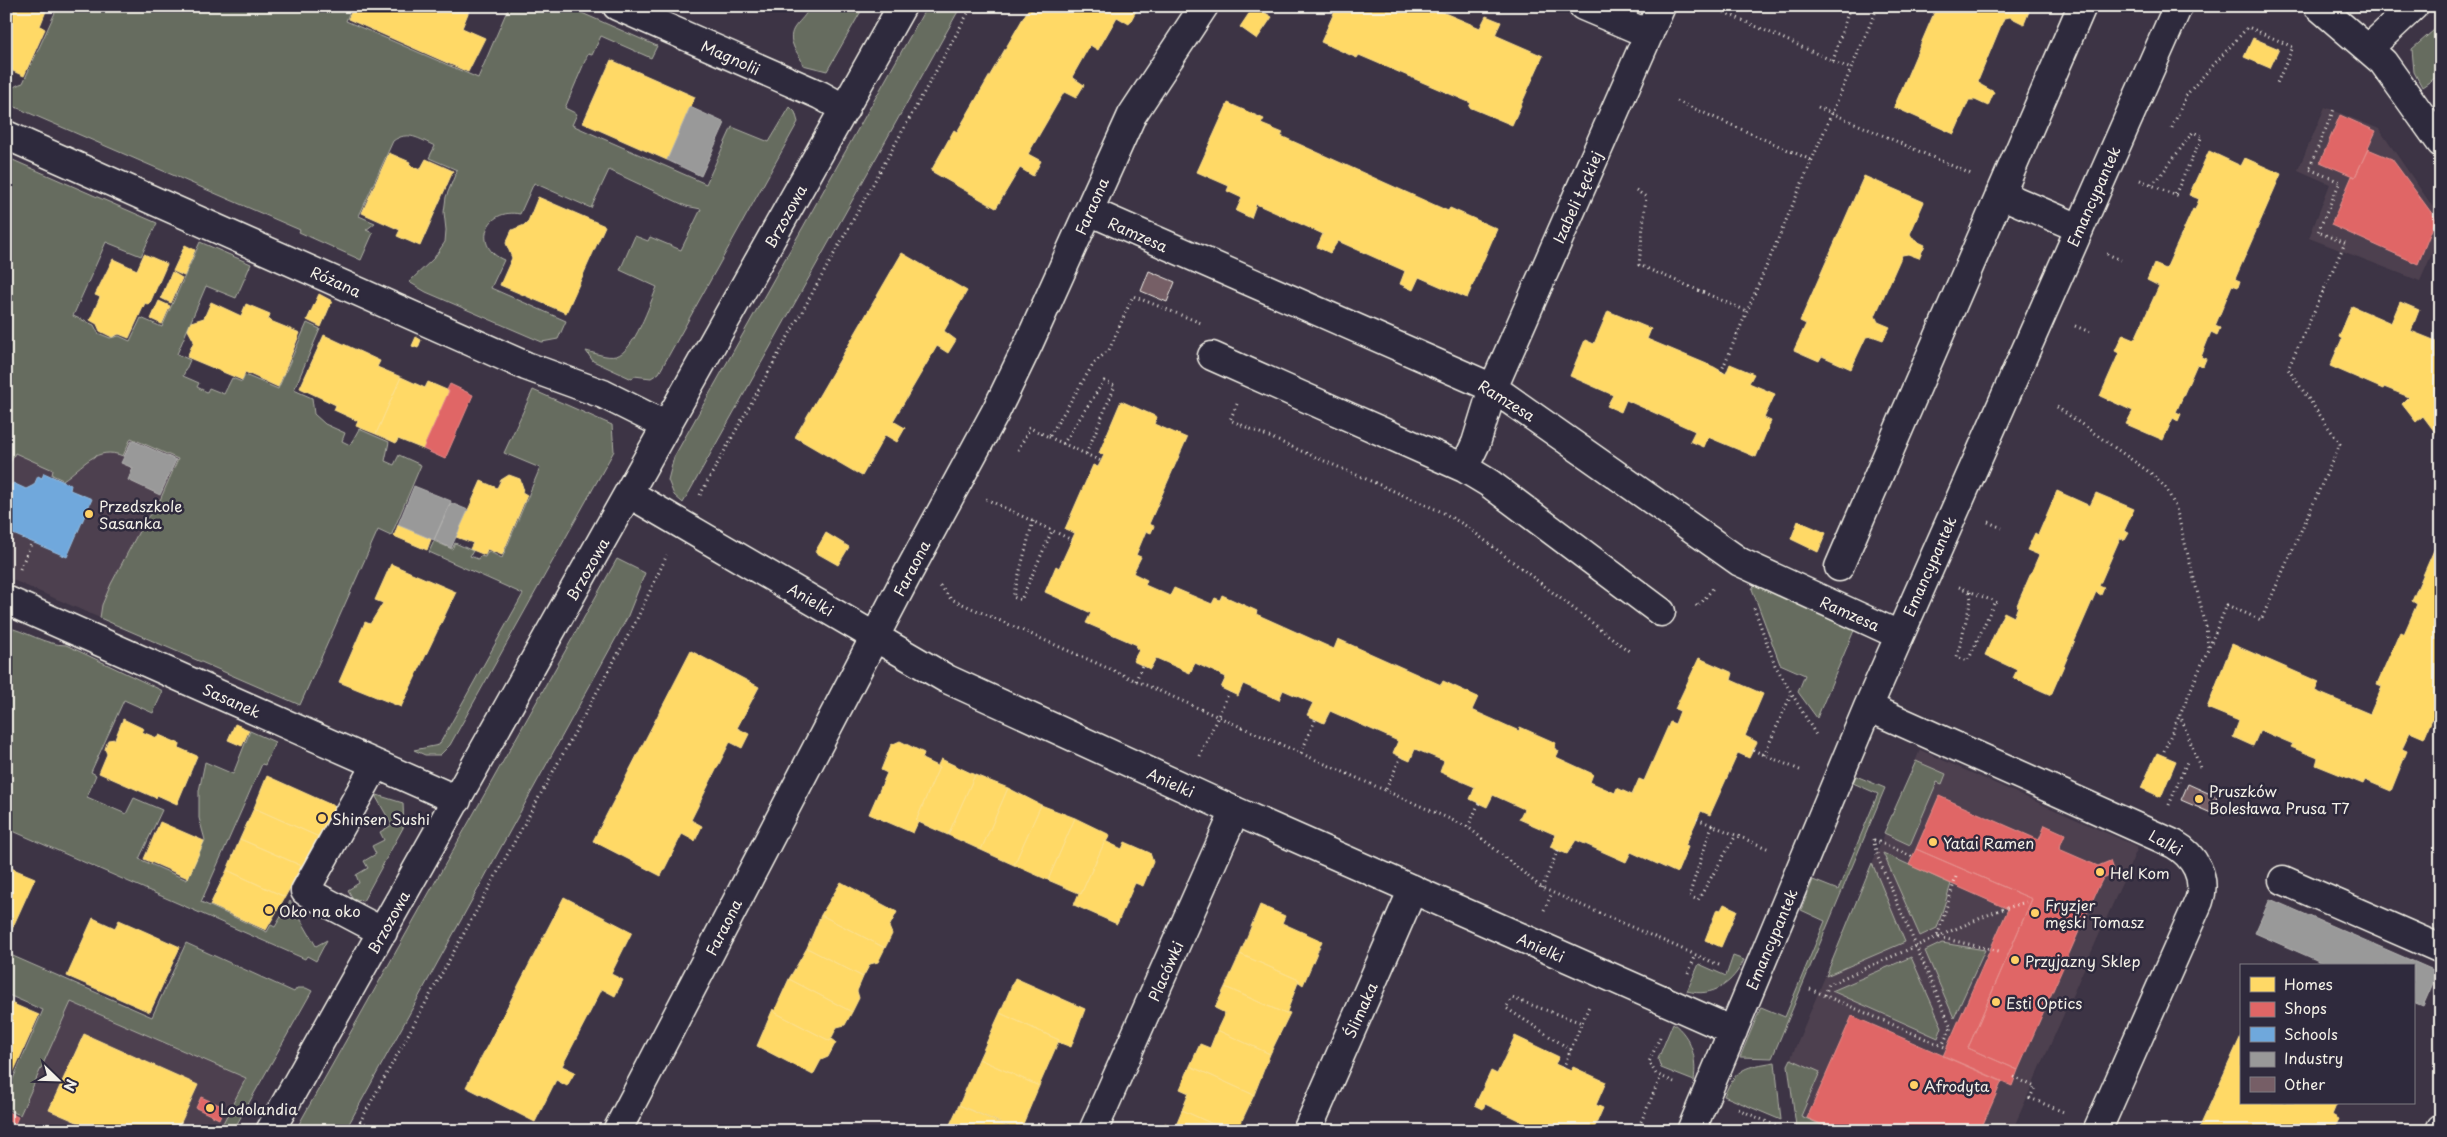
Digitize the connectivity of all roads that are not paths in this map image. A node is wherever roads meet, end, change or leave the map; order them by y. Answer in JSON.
{"nodes":[{"id":1,"x":617,"y":6,"type":"edge"},
{"id":2,"x":902,"y":6,"type":"edge"},
{"id":3,"x":1204,"y":6,"type":"edge"},
{"id":4,"x":1583,"y":6,"type":"edge"},
{"id":5,"x":1661,"y":6,"type":"edge"},
{"id":6,"x":2082,"y":6,"type":"edge"},
{"id":7,"x":2178,"y":6,"type":"edge"},
{"id":8,"x":2318,"y":6,"type":"edge"},
{"id":9,"x":2414,"y":6,"type":"edge"},
{"id":10,"x":1649,"y":34,"type":"junction"},
{"id":11,"x":2368,"y":49,"type":"junction"},
{"id":12,"x":845,"y":109,"type":"junction"},
{"id":13,"x":6,"y":135,"type":"edge"},
{"id":14,"x":2441,"y":143,"type":"edge"},
{"id":15,"x":2000,"y":194,"type":"junction"},
{"id":16,"x":1089,"y":211,"type":"junction"},
{"id":17,"x":2079,"y":228,"type":"junction"},
{"id":18,"x":1212,"y":356,"type":"dead end"},
{"id":19,"x":1493,"y":388,"type":"junction"},
{"id":20,"x":667,"y":426,"type":"junction"},
{"id":21,"x":1464,"y":468,"type":"junction"},
{"id":22,"x":630,"y":494,"type":"junction"},
{"id":23,"x":1839,"y":567,"type":"dead end"},
{"id":24,"x":6,"y":600,"type":"edge"},
{"id":25,"x":1661,"y":612,"type":"dead end"},
{"id":26,"x":1899,"y":635,"type":"junction"},
{"id":27,"x":876,"y":636,"type":"junction"},
{"id":28,"x":1868,"y":707,"type":"junction"},
{"id":29,"x":376,"y":764,"type":"junction"},
{"id":30,"x":457,"y":800,"type":"junction"},
{"id":31,"x":1235,"y":811,"type":"junction"},
{"id":32,"x":2283,"y":880,"type":"dead end"},
{"id":33,"x":1413,"y":889,"type":"junction"},
{"id":34,"x":383,"y":932,"type":"junction"},
{"id":35,"x":2441,"y":949,"type":"edge"},
{"id":36,"x":1733,"y":1031,"type":"junction"},
{"id":37,"x":2098,"y":1129,"type":"edge"},
{"id":38,"x":270,"y":1131,"type":"edge"},
{"id":39,"x":617,"y":1131,"type":"edge"},
{"id":40,"x":1093,"y":1131,"type":"edge"},
{"id":41,"x":1307,"y":1131,"type":"edge"},
{"id":42,"x":1691,"y":1131,"type":"edge"}],
"edges":[{"from":1,"to":12,"type":"street","name":"Magnolii"},
{"from":2,"to":12,"type":"street","name":"Brzozowa"},
{"from":3,"to":16,"type":"street","name":"Faraona"},
{"from":4,"to":10,"type":"street"},
{"from":5,"to":10,"type":"street","name":"Izabeli Łęckiej"},
{"from":6,"to":15,"type":"street"},
{"from":7,"to":17,"type":"street","name":"Emancypantek"},
{"from":8,"to":11,"type":"street"},
{"from":9,"to":11,"type":"street"},
{"from":10,"to":19,"type":"street","name":"Izabeli Łęckiej"},
{"from":11,"to":14,"type":"street"},
{"from":12,"to":20,"type":"street","name":"Brzozowa"},
{"from":13,"to":20,"type":"street","name":"Różana"},
{"from":15,"to":17,"type":"street"},
{"from":15,"to":23,"type":"street"},
{"from":16,"to":19,"type":"street","name":"Ramzesa"},
{"from":16,"to":27,"type":"street","name":"Faraona"},
{"from":17,"to":26,"type":"street","name":"Emancypantek"},
{"from":18,"to":21,"type":"street"},
{"from":19,"to":21,"type":"street","name":"Izabeli Łęckiej"},
{"from":19,"to":26,"type":"street","name":"Ramzesa"},
{"from":20,"to":22,"type":"street","name":"Brzozowa"},
{"from":21,"to":25,"type":"street"},
{"from":22,"to":27,"type":"street","name":"Anielki"},
{"from":22,"to":30,"type":"street","name":"Brzozowa"},
{"from":24,"to":29,"type":"street","name":"Sasanek"},
{"from":26,"to":28,"type":"street","name":"Emancypantek"},
{"from":27,"to":31,"type":"street","name":"Anielki"},
{"from":27,"to":39,"type":"street","name":"Faraona"},
{"from":28,"to":36,"type":"street","name":"Emancypantek"},
{"from":28,"to":37,"type":"street","name":"Lalki"},
{"from":29,"to":30,"type":"street","name":"Sasanek"},
{"from":29,"to":34,"type":"street"},
{"from":30,"to":34,"type":"street","name":"Brzozowa"},
{"from":31,"to":33,"type":"street","name":"Anielki"},
{"from":31,"to":40,"type":"street","name":"Placówki"},
{"from":32,"to":35,"type":"street"},
{"from":33,"to":36,"type":"street","name":"Anielki"},
{"from":33,"to":41,"type":"street","name":"Ślimaka"},
{"from":34,"to":38,"type":"street","name":"Brzozowa"},
{"from":36,"to":42,"type":"street","name":"Emancypantek"}]}
